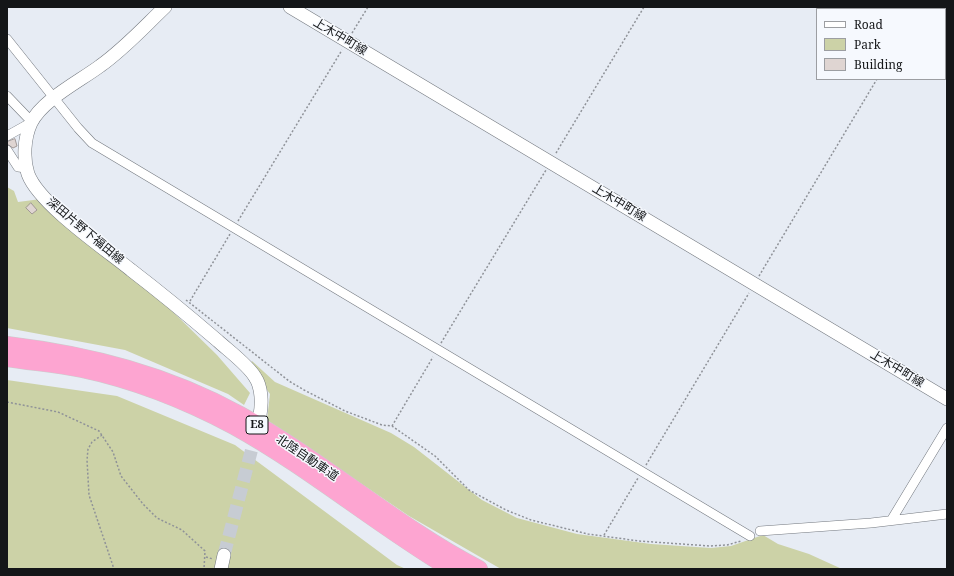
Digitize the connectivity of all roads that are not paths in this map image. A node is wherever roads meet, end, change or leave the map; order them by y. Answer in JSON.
{"nodes":[{"id":1,"x":165,"y":7,"type":"edge"},
{"id":2,"x":290,"y":7,"type":"edge"},
{"id":3,"x":7,"y":39,"type":"edge"},
{"id":4,"x":7,"y":96,"type":"edge"},
{"id":5,"x":55,"y":99,"type":"junction"},
{"id":6,"x":32,"y":122,"type":"junction"},
{"id":7,"x":7,"y":136,"type":"edge"},
{"id":8,"x":7,"y":150,"type":"edge"},
{"id":9,"x":27,"y":168,"type":"junction"},
{"id":10,"x":7,"y":345,"type":"edge"},
{"id":11,"x":7,"y":358,"type":"edge"},
{"id":12,"x":947,"y":399,"type":"edge"},
{"id":13,"x":260,"y":415,"type":"tunnel mouth"},
{"id":14,"x":947,"y":428,"type":"edge"},
{"id":15,"x":947,"y":514,"type":"edge"},
{"id":16,"x":892,"y":520,"type":"junction"},
{"id":17,"x":760,"y":531,"type":"dead end"},
{"id":18,"x":750,"y":536,"type":"road end"},
{"id":19,"x":224,"y":555,"type":"tunnel mouth"},
{"id":20,"x":221,"y":569,"type":"edge"},
{"id":21,"x":451,"y":569,"type":"edge"},
{"id":22,"x":479,"y":569,"type":"edge"}],
"edges":[{"from":1,"to":5,"type":"main road","name":"深田片野下福田線"},
{"from":2,"to":12,"type":"main road","name":"上木中町線"},
{"from":3,"to":5,"type":"street"},
{"from":4,"to":6,"type":"street"},
{"from":5,"to":6,"type":"main road","name":"深田片野下福田線"},
{"from":5,"to":18,"type":"street"},
{"from":6,"to":7,"type":"street"},
{"from":6,"to":9,"type":"main road","name":"深田片野下福田線"},
{"from":8,"to":9,"type":"street"},
{"from":9,"to":13,"type":"main road","name":"深田片野下福田線"},
{"from":10,"to":22,"type":"highway","name":"北陸自動車道","number":"E8"},
{"from":11,"to":21,"type":"highway","name":"北陸自動車道","number":"E8"},
{"from":14,"to":16,"type":"street"},
{"from":15,"to":16,"type":"street"},
{"from":16,"to":17,"type":"street"},
{"from":19,"to":20,"type":"main road"}]}
